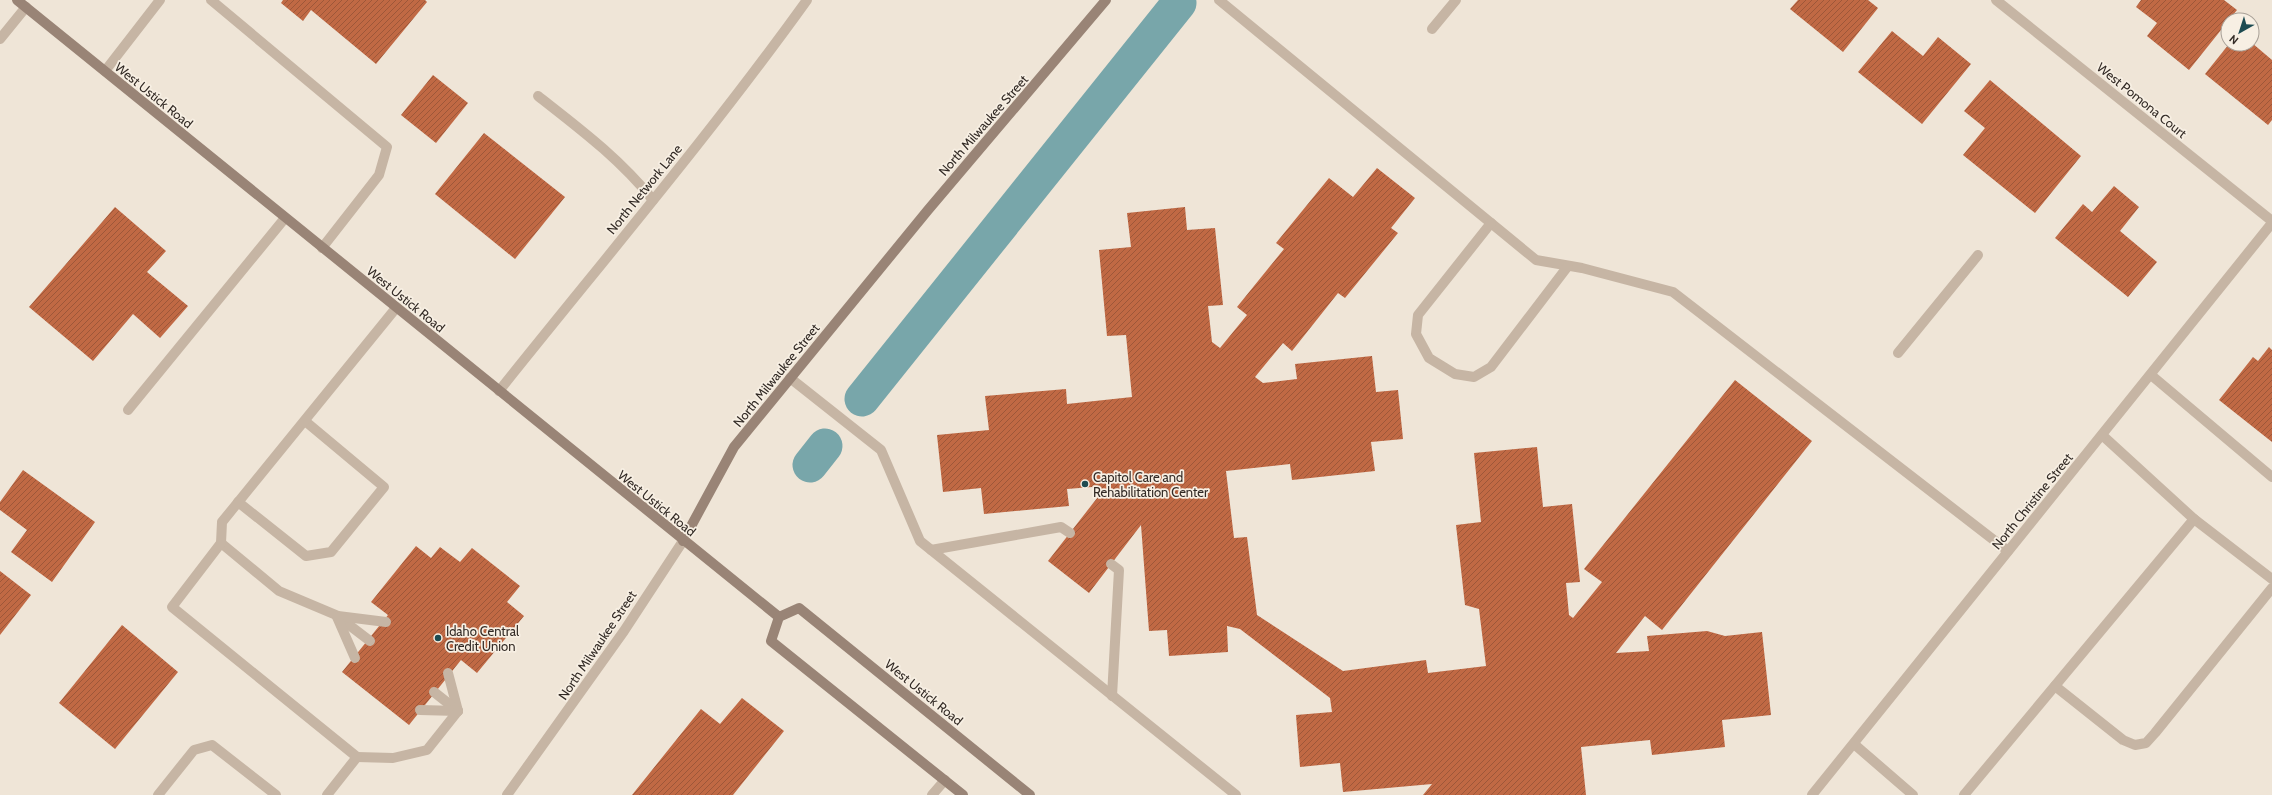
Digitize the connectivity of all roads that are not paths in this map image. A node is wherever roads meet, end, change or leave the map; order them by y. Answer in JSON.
{"nodes":[{"id":1,"x":17,"y":0,"type":"edge"},
{"id":2,"x":160,"y":0,"type":"edge"},
{"id":3,"x":211,"y":0,"type":"edge"},
{"id":4,"x":807,"y":0,"type":"edge"},
{"id":5,"x":1106,"y":0,"type":"edge"},
{"id":6,"x":1219,"y":0,"type":"edge"},
{"id":7,"x":1456,"y":0,"type":"edge"},
{"id":8,"x":1996,"y":0,"type":"edge"},
{"id":9,"x":26,"y":7,"type":"junction"},
{"id":10,"x":1432,"y":29,"type":"dead end"},
{"id":11,"x":0,"y":39,"type":"edge"},
{"id":12,"x":105,"y":71,"type":"junction"},
{"id":13,"x":538,"y":96,"type":"dead end"},
{"id":14,"x":653,"y":200,"type":"junction"},
{"id":15,"x":285,"y":218,"type":"junction"},
{"id":16,"x":2272,"y":222,"type":"edge"},
{"id":17,"x":1491,"y":223,"type":"junction"},
{"id":18,"x":322,"y":248,"type":"junction"},
{"id":19,"x":1978,"y":255,"type":"dead end"},
{"id":20,"x":1568,"y":266,"type":"junction"},
{"id":21,"x":396,"y":308,"type":"junction"},
{"id":22,"x":1898,"y":353,"type":"dead end"},
{"id":23,"x":2151,"y":375,"type":"junction"},
{"id":24,"x":790,"y":378,"type":"junction"},
{"id":25,"x":499,"y":391,"type":"junction"},
{"id":26,"x":128,"y":410,"type":"dead end"},
{"id":27,"x":305,"y":421,"type":"junction"},
{"id":28,"x":2102,"y":435,"type":"junction"},
{"id":29,"x":2272,"y":477,"type":"edge"},
{"id":30,"x":238,"y":502,"type":"junction"},
{"id":31,"x":2194,"y":519,"type":"junction"},
{"id":32,"x":1070,"y":533,"type":"dead end"},
{"id":33,"x":683,"y":541,"type":"junction"},
{"id":34,"x":221,"y":543,"type":"junction"},
{"id":35,"x":931,"y":550,"type":"junction"},
{"id":36,"x":2008,"y":551,"type":"junction"},
{"id":37,"x":1111,"y":564,"type":"dead end"},
{"id":38,"x":2272,"y":579,"type":"edge"},
{"id":39,"x":2272,"y":588,"type":"edge"},
{"id":40,"x":336,"y":615,"type":"junction"},
{"id":41,"x":779,"y":617,"type":"junction"},
{"id":42,"x":386,"y":622,"type":"dead end"},
{"id":43,"x":370,"y":641,"type":"dead end"},
{"id":44,"x":355,"y":658,"type":"dead end"},
{"id":45,"x":448,"y":673,"type":"dead end"},
{"id":46,"x":2055,"y":686,"type":"junction"},
{"id":47,"x":434,"y":692,"type":"dead end"},
{"id":48,"x":1112,"y":696,"type":"junction"},
{"id":49,"x":420,"y":710,"type":"dead end"},
{"id":50,"x":458,"y":711,"type":"junction"},
{"id":51,"x":1854,"y":744,"type":"junction"},
{"id":52,"x":357,"y":757,"type":"junction"},
{"id":53,"x":945,"y":780,"type":"junction"},
{"id":54,"x":158,"y":795,"type":"edge"},
{"id":55,"x":276,"y":795,"type":"edge"},
{"id":56,"x":327,"y":795,"type":"edge"},
{"id":57,"x":507,"y":795,"type":"edge"},
{"id":58,"x":932,"y":795,"type":"edge"},
{"id":59,"x":963,"y":795,"type":"edge"},
{"id":60,"x":1030,"y":795,"type":"edge"},
{"id":61,"x":1236,"y":795,"type":"edge"},
{"id":62,"x":1812,"y":795,"type":"edge"},
{"id":63,"x":1913,"y":795,"type":"edge"},
{"id":64,"x":1964,"y":795,"type":"edge"}],
"edges":[{"from":1,"to":9,"type":"main road","name":"West Ustick Road"},
{"from":2,"to":12,"type":"street"},
{"from":3,"to":18,"type":"street"},
{"from":4,"to":14,"type":"street","name":"North Network Lane"},
{"from":5,"to":24,"type":"main road","name":"North Milwaukee Street"},
{"from":6,"to":17,"type":"street"},
{"from":7,"to":10,"type":"street"},
{"from":8,"to":16,"type":"street","name":"West Pomona Court"},
{"from":9,"to":11,"type":"street"},
{"from":9,"to":12,"type":"main road","name":"West Ustick Road"},
{"from":12,"to":15,"type":"main road","name":"West Ustick Road"},
{"from":13,"to":14,"type":"street"},
{"from":14,"to":25,"type":"street","name":"North Network Lane"},
{"from":15,"to":18,"type":"main road","name":"West Ustick Road"},
{"from":15,"to":26,"type":"street"},
{"from":16,"to":23,"type":"street","name":"North Christine Street"},
{"from":17,"to":20,"type":"street"},
{"from":17,"to":20,"type":"street"},
{"from":18,"to":21,"type":"main road","name":"West Ustick Road"},
{"from":19,"to":22,"type":"street"},
{"from":20,"to":36,"type":"street"},
{"from":21,"to":25,"type":"main road","name":"West Ustick Road"},
{"from":21,"to":27,"type":"street"},
{"from":23,"to":28,"type":"street","name":"North Christine Street"},
{"from":23,"to":29,"type":"street"},
{"from":24,"to":33,"type":"main road","name":"North Milwaukee Street"},
{"from":24,"to":35,"type":"street"},
{"from":25,"to":33,"type":"main road","name":"West Ustick Road"},
{"from":27,"to":30,"type":"street"},
{"from":27,"to":30,"type":"street"},
{"from":28,"to":31,"type":"street"},
{"from":28,"to":36,"type":"street","name":"North Christine Street"},
{"from":30,"to":34,"type":"street"},
{"from":31,"to":38,"type":"street"},
{"from":31,"to":46,"type":"street"},
{"from":32,"to":35,"type":"street"},
{"from":33,"to":41,"type":"main road","name":"West Ustick Road"},
{"from":33,"to":57,"type":"street","name":"North Milwaukee Street"},
{"from":34,"to":40,"type":"street"},
{"from":34,"to":52,"type":"street"},
{"from":35,"to":48,"type":"street"},
{"from":36,"to":51,"type":"street","name":"North Christine Street"},
{"from":37,"to":48,"type":"street"},
{"from":39,"to":46,"type":"street"},
{"from":40,"to":42,"type":"street"},
{"from":40,"to":43,"type":"street"},
{"from":40,"to":44,"type":"street"},
{"from":41,"to":53,"type":"main road"},
{"from":41,"to":60,"type":"main road","name":"West Ustick Road"},
{"from":45,"to":50,"type":"street"},
{"from":46,"to":64,"type":"street"},
{"from":47,"to":50,"type":"street"},
{"from":48,"to":61,"type":"street"},
{"from":49,"to":50,"type":"street"},
{"from":50,"to":52,"type":"street"},
{"from":51,"to":62,"type":"street","name":"North Christine Street"},
{"from":51,"to":63,"type":"street"},
{"from":52,"to":56,"type":"street"},
{"from":53,"to":58,"type":"street"},
{"from":53,"to":59,"type":"main road"},
{"from":54,"to":55,"type":"street"}]}
